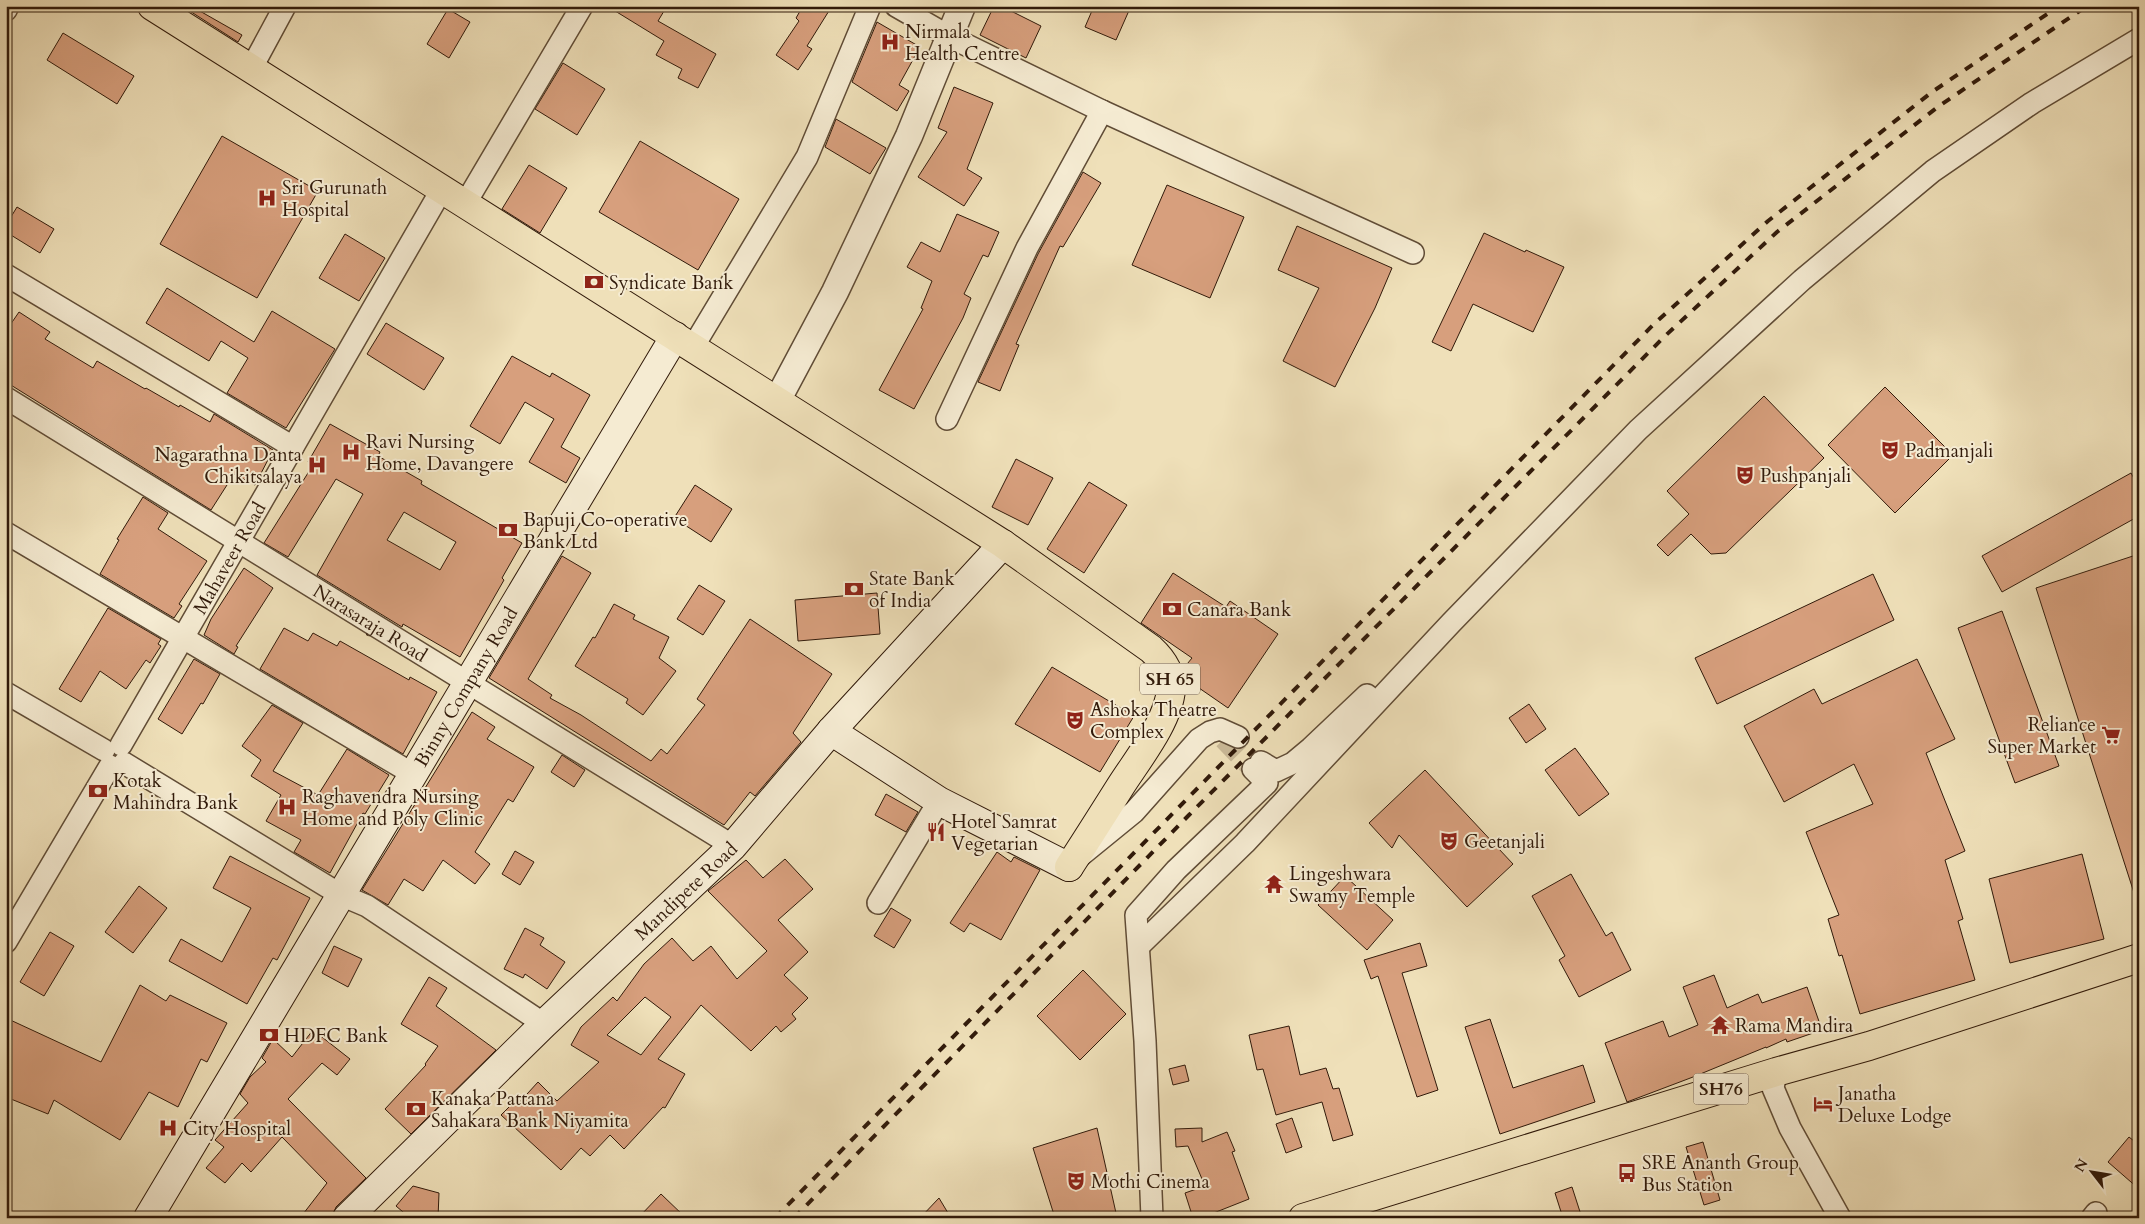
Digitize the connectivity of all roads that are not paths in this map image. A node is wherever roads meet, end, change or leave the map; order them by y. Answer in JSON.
{"nodes":[{"id":1,"x":8,"y":6,"type":"edge"},
{"id":2,"x":285,"y":6,"type":"edge"},
{"id":3,"x":582,"y":6,"type":"edge"},
{"id":4,"x":870,"y":6,"type":"edge"},
{"id":5,"x":896,"y":6,"type":"edge"},
{"id":6,"x":962,"y":6,"type":"edge"},
{"id":7,"x":159,"y":8,"type":"edge"},
{"id":8,"x":6,"y":10,"type":"edge"},
{"id":9,"x":950,"y":37,"type":"junction"},
{"id":10,"x":2139,"y":39,"type":"edge"},
{"id":11,"x":252,"y":69,"type":"junction"},
{"id":12,"x":1102,"y":111,"type":"junction"},
{"id":13,"x":442,"y":189,"type":"junction"},
{"id":14,"x":465,"y":204,"type":"junction"},
{"id":15,"x":1413,"y":253,"type":"dead end"},
{"id":16,"x":6,"y":275,"type":"edge"},
{"id":17,"x":684,"y":342,"type":"junction"},
{"id":18,"x":6,"y":398,"type":"edge"},
{"id":19,"x":777,"y":401,"type":"junction"},
{"id":20,"x":947,"y":419,"type":"dead end"},
{"id":21,"x":293,"y":447,"type":"junction"},
{"id":22,"x":6,"y":533,"type":"edge"},
{"id":23,"x":239,"y":542,"type":"junction"},
{"id":24,"x":1004,"y":544,"type":"junction"},
{"id":25,"x":183,"y":639,"type":"junction"},
{"id":26,"x":468,"y":682,"type":"junction"},
{"id":27,"x":6,"y":693,"type":"edge"},
{"id":28,"x":1384,"y":694,"type":"junction"},
{"id":29,"x":831,"y":731,"type":"junction"},
{"id":30,"x":1231,"y":738,"type":"tunnel mouth"},
{"id":31,"x":115,"y":756,"type":"junction"},
{"id":32,"x":413,"y":774,"type":"junction"},
{"id":33,"x":939,"y":800,"type":"junction"},
{"id":34,"x":733,"y":846,"type":"junction"},
{"id":35,"x":1070,"y":865,"type":"junction"},
{"id":36,"x":341,"y":895,"type":"junction"},
{"id":37,"x":878,"y":903,"type":"dead end"},
{"id":38,"x":6,"y":942,"type":"edge"},
{"id":39,"x":1139,"y":946,"type":"junction"},
{"id":40,"x":2139,"y":958,"type":"edge"},
{"id":41,"x":544,"y":1024,"type":"junction"},
{"id":42,"x":1776,"y":1072,"type":"junction"},
{"id":43,"x":148,"y":1218,"type":"edge"},
{"id":44,"x":347,"y":1218,"type":"edge"},
{"id":45,"x":1152,"y":1218,"type":"edge"},
{"id":46,"x":1303,"y":1218,"type":"edge"},
{"id":47,"x":1840,"y":1218,"type":"edge"}],
"edges":[{"from":1,"to":8,"type":"street"},
{"from":2,"to":11,"type":"street"},
{"from":3,"to":14,"type":"street"},
{"from":4,"to":17,"type":"street"},
{"from":5,"to":9,"type":"street"},
{"from":6,"to":9,"type":"street"},
{"from":7,"to":11,"type":"main road"},
{"from":9,"to":12,"type":"street"},
{"from":9,"to":19,"type":"street"},
{"from":10,"to":28,"type":"street"},
{"from":11,"to":13,"type":"main road"},
{"from":12,"to":15,"type":"street"},
{"from":12,"to":20,"type":"street"},
{"from":13,"to":14,"type":"main road"},
{"from":13,"to":21,"type":"street","name":"Mahaveer Road"},
{"from":14,"to":17,"type":"main road"},
{"from":16,"to":21,"type":"street"},
{"from":17,"to":19,"type":"main road"},
{"from":17,"to":26,"type":"main road","name":"Binny Company Road"},
{"from":18,"to":23,"type":"street","name":"Narasaraja Road"},
{"from":19,"to":24,"type":"main road"},
{"from":21,"to":23,"type":"street","name":"Mahaveer Road"},
{"from":22,"to":25,"type":"street"},
{"from":23,"to":25,"type":"street","name":"Mahaveer Road"},
{"from":23,"to":26,"type":"street","name":"Narasaraja Road"},
{"from":24,"to":29,"type":"main road","name":"Mandipete Road"},
{"from":24,"to":35,"type":"main road","number":"SH 65"},
{"from":25,"to":31,"type":"street","name":"Mahaveer Road"},
{"from":25,"to":32,"type":"street"},
{"from":26,"to":32,"type":"main road","name":"Binny Company Road"},
{"from":26,"to":34,"type":"street","name":"Narasaraja Road"},
{"from":27,"to":31,"type":"street"},
{"from":28,"to":39,"type":"street"},
{"from":28,"to":39,"type":"street"},
{"from":29,"to":33,"type":"main road"},
{"from":29,"to":34,"type":"main road","name":"Mandipete Road"},
{"from":30,"to":35,"type":"street"},
{"from":31,"to":36,"type":"street"},
{"from":31,"to":38,"type":"street","name":"Mahaveer Road"},
{"from":32,"to":36,"type":"main road","name":"Binny Company Road"},
{"from":33,"to":35,"type":"main road"},
{"from":33,"to":37,"type":"street"},
{"from":34,"to":41,"type":"main road","name":"Mandipete Road"},
{"from":36,"to":41,"type":"street"},
{"from":36,"to":43,"type":"main road","name":"Binny Company Road"},
{"from":39,"to":45,"type":"street"},
{"from":40,"to":42,"type":"main road","number":"SH76"},
{"from":41,"to":44,"type":"main road","name":"Mandipete Road"},
{"from":42,"to":46,"type":"main road","number":"SH76"},
{"from":42,"to":47,"type":"street"}]}
